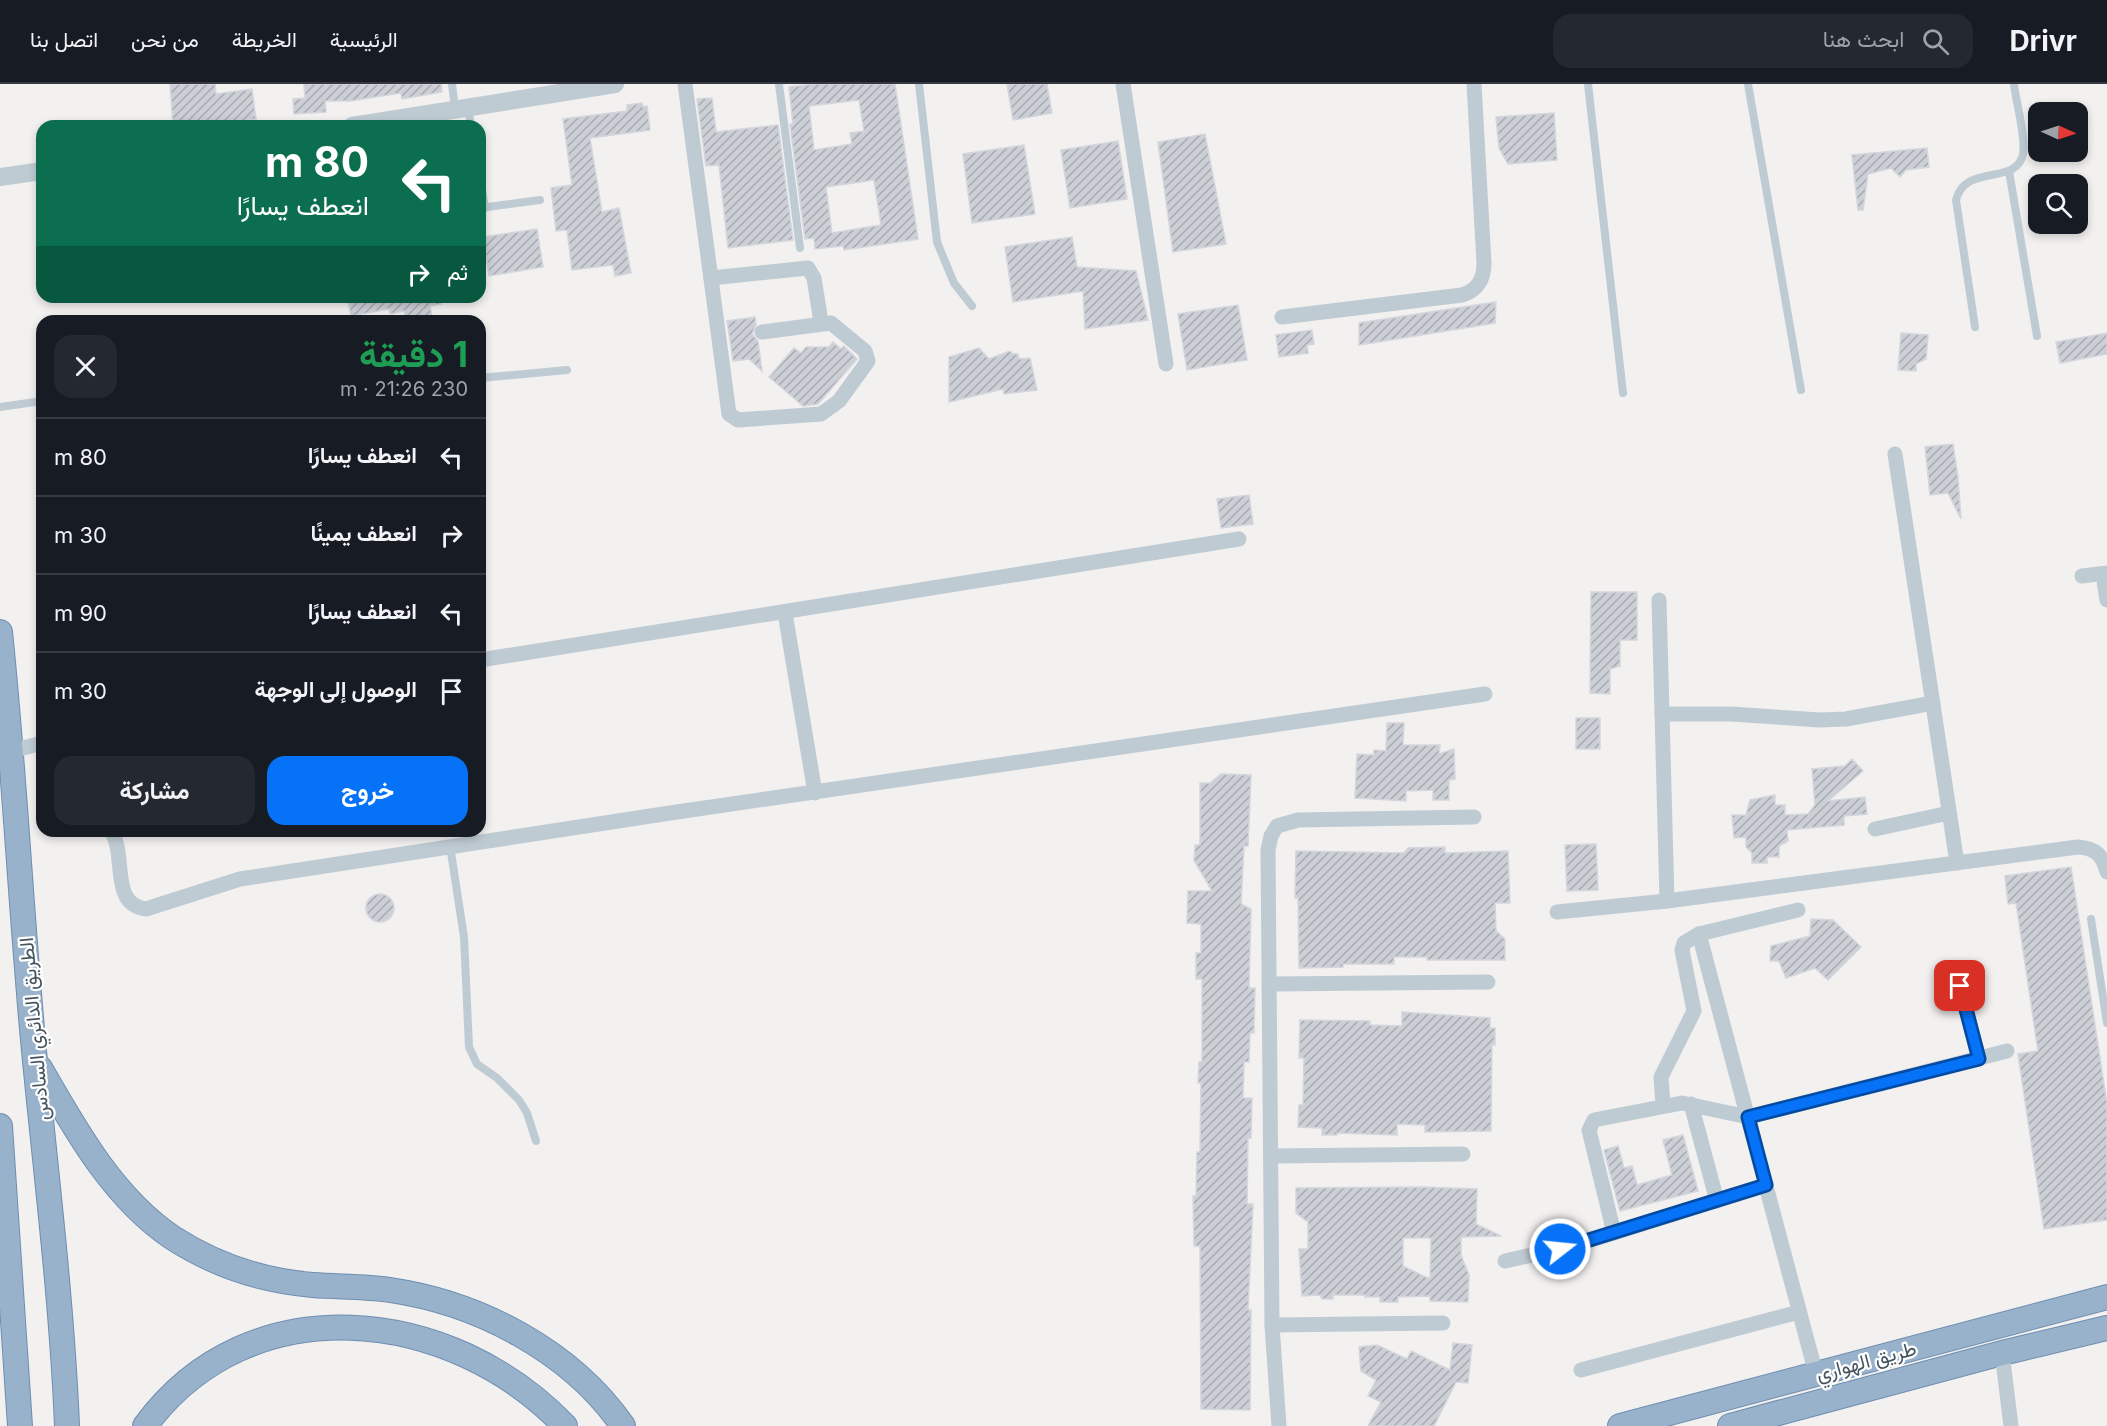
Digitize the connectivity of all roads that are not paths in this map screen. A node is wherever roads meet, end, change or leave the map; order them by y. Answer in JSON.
{"nodes":[{"id":1,"x":452,"y":84,"type":"edge"},
{"id":2,"x":615,"y":84,"type":"edge"},
{"id":3,"x":685,"y":84,"type":"edge"},
{"id":4,"x":779,"y":84,"type":"edge"},
{"id":5,"x":919,"y":84,"type":"edge"},
{"id":6,"x":1123,"y":84,"type":"edge"},
{"id":7,"x":1474,"y":84,"type":"edge"},
{"id":8,"x":1588,"y":84,"type":"edge"},
{"id":9,"x":1748,"y":84,"type":"edge"},
{"id":10,"x":2014,"y":84,"type":"edge"},
{"id":11,"x":465,"y":115,"type":"edge"},
{"id":12,"x":413,"y":120,"type":"edge"},
{"id":13,"x":2009,"y":171,"type":"junction"},
{"id":14,"x":36,"y":172,"type":"edge"},
{"id":15,"x":0,"y":177,"type":"edge"},
{"id":16,"x":540,"y":200,"type":"dead end"},
{"id":17,"x":486,"y":208,"type":"edge"},
{"id":18,"x":800,"y":248,"type":"dead end"},
{"id":19,"x":711,"y":278,"type":"junction"},
{"id":20,"x":972,"y":306,"type":"dead end"},
{"id":21,"x":1282,"y":317,"type":"dead end"},
{"id":22,"x":821,"y":322,"type":"junction"},
{"id":23,"x":1975,"y":327,"type":"dead end"},
{"id":24,"x":762,"y":332,"type":"dead end"},
{"id":25,"x":2037,"y":336,"type":"dead end"},
{"id":26,"x":1166,"y":364,"type":"dead end"},
{"id":27,"x":567,"y":370,"type":"dead end"},
{"id":28,"x":486,"y":377,"type":"edge"},
{"id":29,"x":1801,"y":390,"type":"dead end"},
{"id":30,"x":1623,"y":393,"type":"dead end"},
{"id":31,"x":36,"y":402,"type":"edge"},
{"id":32,"x":0,"y":407,"type":"edge"},
{"id":33,"x":1895,"y":454,"type":"dead end"},
{"id":34,"x":1239,"y":539,"type":"dead end"},
{"id":35,"x":2105,"y":574,"type":"edge"},
{"id":36,"x":2082,"y":576,"type":"dead end"},
{"id":37,"x":1659,"y":600,"type":"dead end"},
{"id":38,"x":2107,"y":600,"type":"edge"},
{"id":39,"x":785,"y":613,"type":"junction"},
{"id":40,"x":0,"y":633,"type":"edge"},
{"id":41,"x":486,"y":659,"type":"edge"},
{"id":42,"x":1485,"y":694,"type":"dead end"},
{"id":43,"x":1933,"y":702,"type":"junction"},
{"id":44,"x":1662,"y":714,"type":"junction"},
{"id":45,"x":36,"y":745,"type":"edge"},
{"id":46,"x":12,"y":751,"type":"junction"},
{"id":47,"x":815,"y":794,"type":"junction"},
{"id":48,"x":1950,"y":813,"type":"junction"},
{"id":49,"x":1474,"y":817,"type":"dead end"},
{"id":50,"x":1875,"y":829,"type":"dead end"},
{"id":51,"x":114,"y":837,"type":"edge"},
{"id":52,"x":450,"y":846,"type":"junction"},
{"id":53,"x":1957,"y":863,"type":"junction"},
{"id":54,"x":2107,"y":872,"type":"edge"},
{"id":55,"x":1667,"y":901,"type":"junction"},
{"id":56,"x":1798,"y":910,"type":"dead end"},
{"id":57,"x":1557,"y":912,"type":"dead end"},
{"id":58,"x":2091,"y":919,"type":"dead end"},
{"id":59,"x":1699,"y":934,"type":"junction"},
{"id":60,"x":1488,"y":982,"type":"dead end"},
{"id":61,"x":1269,"y":984,"type":"junction"},
{"id":62,"x":1960,"y":986,"type":"dead end"},
{"id":63,"x":2107,"y":1023,"type":"edge"},
{"id":64,"x":2007,"y":1051,"type":"dead end"},
{"id":65,"x":1979,"y":1059,"type":"junction"},
{"id":66,"x":35,"y":1060,"type":"junction"},
{"id":67,"x":1691,"y":1104,"type":"junction"},
{"id":68,"x":1663,"y":1105,"type":"junction"},
{"id":69,"x":1748,"y":1117,"type":"junction"},
{"id":70,"x":0,"y":1126,"type":"edge"},
{"id":71,"x":536,"y":1141,"type":"dead end"},
{"id":72,"x":1463,"y":1154,"type":"dead end"},
{"id":73,"x":1271,"y":1156,"type":"junction"},
{"id":74,"x":1766,"y":1185,"type":"junction"},
{"id":75,"x":1717,"y":1201,"type":"junction"},
{"id":76,"x":1614,"y":1233,"type":"junction"},
{"id":77,"x":1504,"y":1261,"type":"dead end"},
{"id":78,"x":2107,"y":1297,"type":"edge"},
{"id":79,"x":1799,"y":1312,"type":"junction"},
{"id":80,"x":1443,"y":1323,"type":"dead end"},
{"id":81,"x":1272,"y":1325,"type":"junction"},
{"id":82,"x":2107,"y":1328,"type":"edge"},
{"id":83,"x":2002,"y":1353,"type":"junction"},
{"id":84,"x":1581,"y":1370,"type":"dead end"},
{"id":85,"x":1816,"y":1374,"type":"junction"},
{"id":86,"x":1623,"y":1425,"type":"edge"},
{"id":87,"x":20,"y":1426,"type":"edge"},
{"id":88,"x":67,"y":1426,"type":"edge"},
{"id":89,"x":145,"y":1426,"type":"edge"},
{"id":90,"x":566,"y":1426,"type":"edge"},
{"id":91,"x":623,"y":1426,"type":"edge"},
{"id":92,"x":1279,"y":1426,"type":"edge"},
{"id":93,"x":1730,"y":1426,"type":"edge"},
{"id":94,"x":2012,"y":1426,"type":"edge"}],
"edges":[{"from":1,"to":11,"type":"lane"},
{"from":2,"to":11,"type":"street"},
{"from":3,"to":19,"type":"street"},
{"from":4,"to":18,"type":"lane"},
{"from":5,"to":20,"type":"lane"},
{"from":6,"to":26,"type":"street"},
{"from":7,"to":21,"type":"street"},
{"from":8,"to":30,"type":"lane"},
{"from":9,"to":29,"type":"lane"},
{"from":10,"to":13,"type":"lane"},
{"from":11,"to":12,"type":"street"},
{"from":13,"to":23,"type":"lane"},
{"from":13,"to":25,"type":"lane"},
{"from":14,"to":15,"type":"street"},
{"from":16,"to":17,"type":"lane"},
{"from":19,"to":22,"type":"street"},
{"from":19,"to":22,"type":"street"},
{"from":22,"to":24,"type":"street"},
{"from":27,"to":28,"type":"lane"},
{"from":31,"to":32,"type":"lane"},
{"from":33,"to":43,"type":"street"},
{"from":34,"to":39,"type":"street"},
{"from":35,"to":36,"type":"street"},
{"from":35,"to":38,"type":"street"},
{"from":37,"to":44,"type":"street"},
{"from":39,"to":41,"type":"street"},
{"from":39,"to":47,"type":"street"},
{"from":40,"to":46,"type":"highway","name":"الطريق الدائري السادس"},
{"from":42,"to":47,"type":"street"},
{"from":43,"to":44,"type":"street"},
{"from":43,"to":48,"type":"street"},
{"from":44,"to":55,"type":"street"},
{"from":45,"to":46,"type":"street"},
{"from":46,"to":66,"type":"highway","name":"الطريق الدائري السادس"},
{"from":47,"to":52,"type":"street"},
{"from":48,"to":50,"type":"street"},
{"from":48,"to":53,"type":"street"},
{"from":49,"to":61,"type":"street"},
{"from":51,"to":52,"type":"street"},
{"from":52,"to":71,"type":"lane"},
{"from":53,"to":54,"type":"street"},
{"from":53,"to":55,"type":"street"},
{"from":55,"to":57,"type":"street"},
{"from":56,"to":59,"type":"street"},
{"from":58,"to":63,"type":"lane"},
{"from":59,"to":68,"type":"street"},
{"from":59,"to":69,"type":"street"},
{"from":60,"to":61,"type":"street"},
{"from":61,"to":73,"type":"street"},
{"from":62,"to":65,"type":"street"},
{"from":64,"to":65,"type":"street"},
{"from":65,"to":69,"type":"street"},
{"from":66,"to":88,"type":"highway","name":"الطريق الدائري السادس"},
{"from":66,"to":91,"type":"highway"},
{"from":67,"to":68,"type":"street"},
{"from":67,"to":69,"type":"street"},
{"from":67,"to":75,"type":"street"},
{"from":68,"to":76,"type":"street"},
{"from":69,"to":74,"type":"street"},
{"from":70,"to":87,"type":"highway"},
{"from":72,"to":73,"type":"street"},
{"from":73,"to":81,"type":"street"},
{"from":74,"to":75,"type":"street"},
{"from":74,"to":79,"type":"street"},
{"from":75,"to":76,"type":"street"},
{"from":76,"to":77,"type":"street"},
{"from":78,"to":85,"type":"highway","name":"طريق الهواري"},
{"from":79,"to":84,"type":"street"},
{"from":79,"to":85,"type":"street"},
{"from":80,"to":81,"type":"street"},
{"from":81,"to":92,"type":"street"},
{"from":82,"to":83,"type":"highway","name":"طريق الهواري"},
{"from":83,"to":93,"type":"highway","name":"طريق الهواري"},
{"from":83,"to":94,"type":"street"},
{"from":85,"to":86,"type":"highway","name":"طريق الهواري"},
{"from":89,"to":90,"type":"highway"}]}
